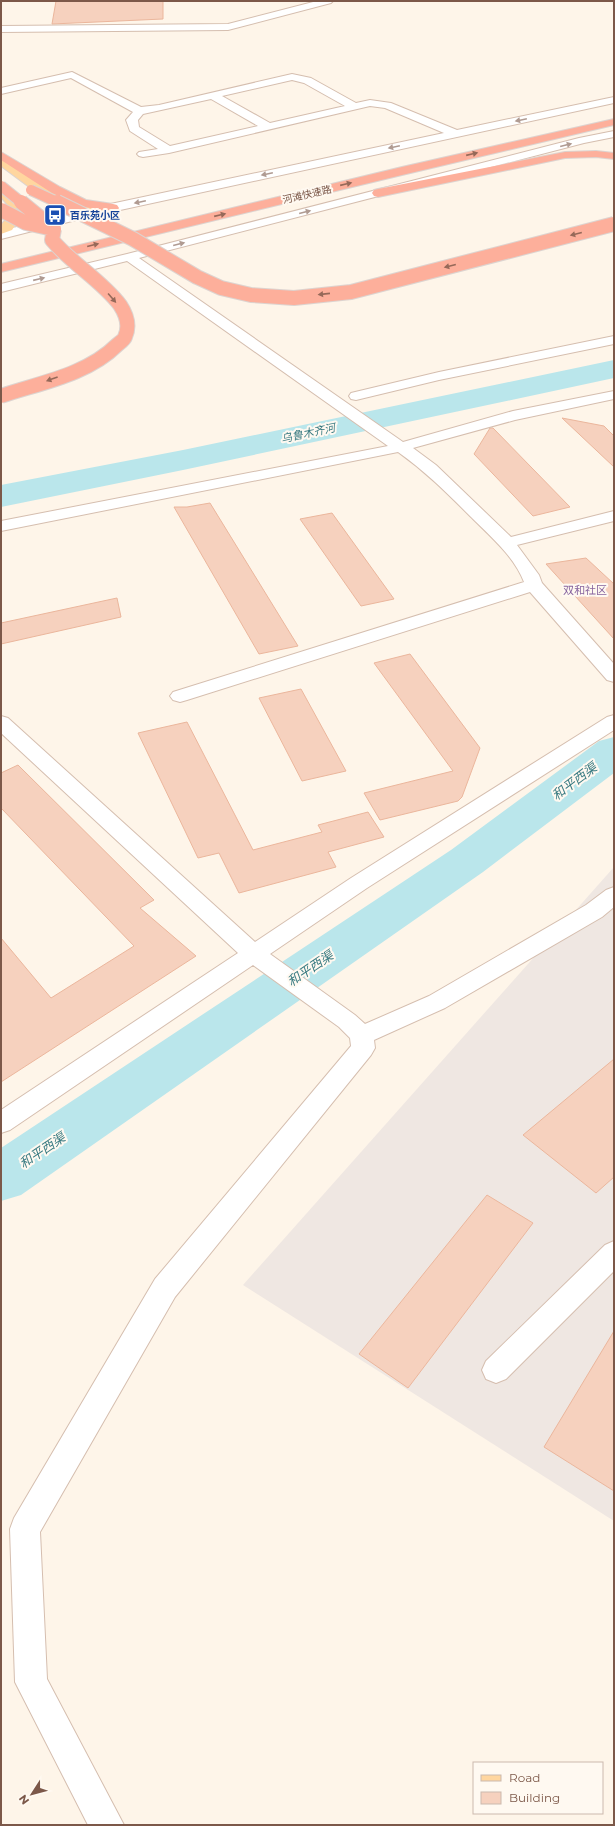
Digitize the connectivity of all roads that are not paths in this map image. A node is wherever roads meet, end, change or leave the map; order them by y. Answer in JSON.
{"nodes":[{"id":1,"x":328,"y":1,"type":"edge"},
{"id":2,"x":1,"y":29,"type":"edge"},
{"id":3,"x":1,"y":91,"type":"edge"},
{"id":4,"x":212,"y":95,"type":"junction"},
{"id":5,"x":614,"y":100,"type":"edge"},
{"id":6,"x":355,"y":107,"type":"junction"},
{"id":7,"x":139,"y":111,"type":"junction"},
{"id":8,"x":614,"y":112,"type":"edge"},
{"id":9,"x":614,"y":122,"type":"edge"},
{"id":10,"x":267,"y":126,"type":"junction"},
{"id":11,"x":614,"y":131,"type":"edge"},
{"id":12,"x":456,"y":134,"type":"junction"},
{"id":13,"x":614,"y":134,"type":"edge"},
{"id":14,"x":583,"y":140,"type":"junction"},
{"id":15,"x":169,"y":150,"type":"junction"},
{"id":16,"x":143,"y":154,"type":"dead end"},
{"id":17,"x":1,"y":155,"type":"edge"},
{"id":18,"x":614,"y":156,"type":"edge"},
{"id":19,"x":7,"y":162,"type":"edge"},
{"id":20,"x":1,"y":168,"type":"edge"},
{"id":21,"x":1,"y":186,"type":"edge"},
{"id":22,"x":1,"y":191,"type":"edge"},
{"id":23,"x":378,"y":193,"type":"junction"},
{"id":24,"x":113,"y":208,"type":"junction"},
{"id":25,"x":1,"y":210,"type":"edge"},
{"id":26,"x":98,"y":211,"type":"junction"},
{"id":27,"x":614,"y":224,"type":"edge"},
{"id":28,"x":54,"y":229,"type":"junction"},
{"id":29,"x":1,"y":230,"type":"edge"},
{"id":30,"x":1,"y":235,"type":"edge"},
{"id":31,"x":1,"y":256,"type":"edge"},
{"id":32,"x":129,"y":257,"type":"junction"},
{"id":33,"x":1,"y":268,"type":"edge"},
{"id":34,"x":1,"y":288,"type":"edge"},
{"id":35,"x":614,"y":340,"type":"edge"},
{"id":36,"x":614,"y":395,"type":"edge"},
{"id":37,"x":1,"y":396,"type":"edge"},
{"id":38,"x":351,"y":402,"type":"junction"},
{"id":39,"x":395,"y":442,"type":"junction"},
{"id":40,"x":614,"y":516,"type":"edge"},
{"id":41,"x":1,"y":526,"type":"edge"},
{"id":42,"x":507,"y":543,"type":"junction"},
{"id":43,"x":534,"y":585,"type":"junction"},
{"id":44,"x":614,"y":676,"type":"edge"},
{"id":45,"x":180,"y":696,"type":"dead end"},
{"id":46,"x":614,"y":721,"type":"edge"},
{"id":47,"x":1,"y":722,"type":"edge"},
{"id":48,"x":614,"y":895,"type":"edge"},
{"id":49,"x":254,"y":953,"type":"junction"},
{"id":50,"x":354,"y":1028,"type":"junction"},
{"id":51,"x":1,"y":1123,"type":"edge"},
{"id":52,"x":614,"y":1253,"type":"edge"},
{"id":53,"x":496,"y":1370,"type":"dead end"},
{"id":54,"x":107,"y":1825,"type":"edge"}],
"edges":[{"from":1,"to":2,"type":"street"},
{"from":3,"to":7,"type":"street"},
{"from":4,"to":6,"type":"street"},
{"from":4,"to":7,"type":"street"},
{"from":4,"to":10,"type":"street"},
{"from":5,"to":12,"type":"street","one_way":true},
{"from":6,"to":10,"type":"street"},
{"from":6,"to":12,"type":"street"},
{"from":7,"to":15,"type":"street"},
{"from":8,"to":31,"type":"highway","name":"河滩快速路"},
{"from":33,"to":9,"type":"highway","name":"河滩快速路","one_way":true},
{"from":10,"to":15,"type":"street"},
{"from":11,"to":14,"type":"highway"},
{"from":12,"to":24,"type":"street","one_way":true},
{"from":13,"to":14,"type":"street"},
{"from":23,"to":14,"type":"street","one_way":true},
{"from":15,"to":16,"type":"street"},
{"from":17,"to":19,"type":"highway"},
{"from":18,"to":23,"type":"highway"},
{"from":19,"to":24,"type":"highway"},
{"from":19,"to":26,"type":"main road"},
{"from":27,"to":20,"type":"highway","one_way":true,"bridge":true},
{"from":21,"to":28,"type":"highway","bridge":true},
{"from":22,"to":29,"type":"main road"},
{"from":32,"to":23,"type":"street","one_way":true},
{"from":24,"to":26,"type":"street"},
{"from":25,"to":28,"type":"highway","bridge":true},
{"from":26,"to":30,"type":"street"},
{"from":28,"to":37,"type":"highway","one_way":true,"bridge":true},
{"from":34,"to":32,"type":"street","one_way":true},
{"from":32,"to":38,"type":"street"},
{"from":35,"to":38,"type":"street"},
{"from":36,"to":39,"type":"street"},
{"from":38,"to":39,"type":"street"},
{"from":39,"to":41,"type":"street"},
{"from":39,"to":42,"type":"street"},
{"from":40,"to":42,"type":"street"},
{"from":42,"to":43,"type":"street"},
{"from":43,"to":44,"type":"street"},
{"from":43,"to":45,"type":"street"},
{"from":46,"to":49,"type":"street"},
{"from":47,"to":49,"type":"street"},
{"from":48,"to":50,"type":"street"},
{"from":49,"to":50,"type":"street"},
{"from":49,"to":51,"type":"street"},
{"from":50,"to":54,"type":"street"},
{"from":52,"to":53,"type":"street"}]}
